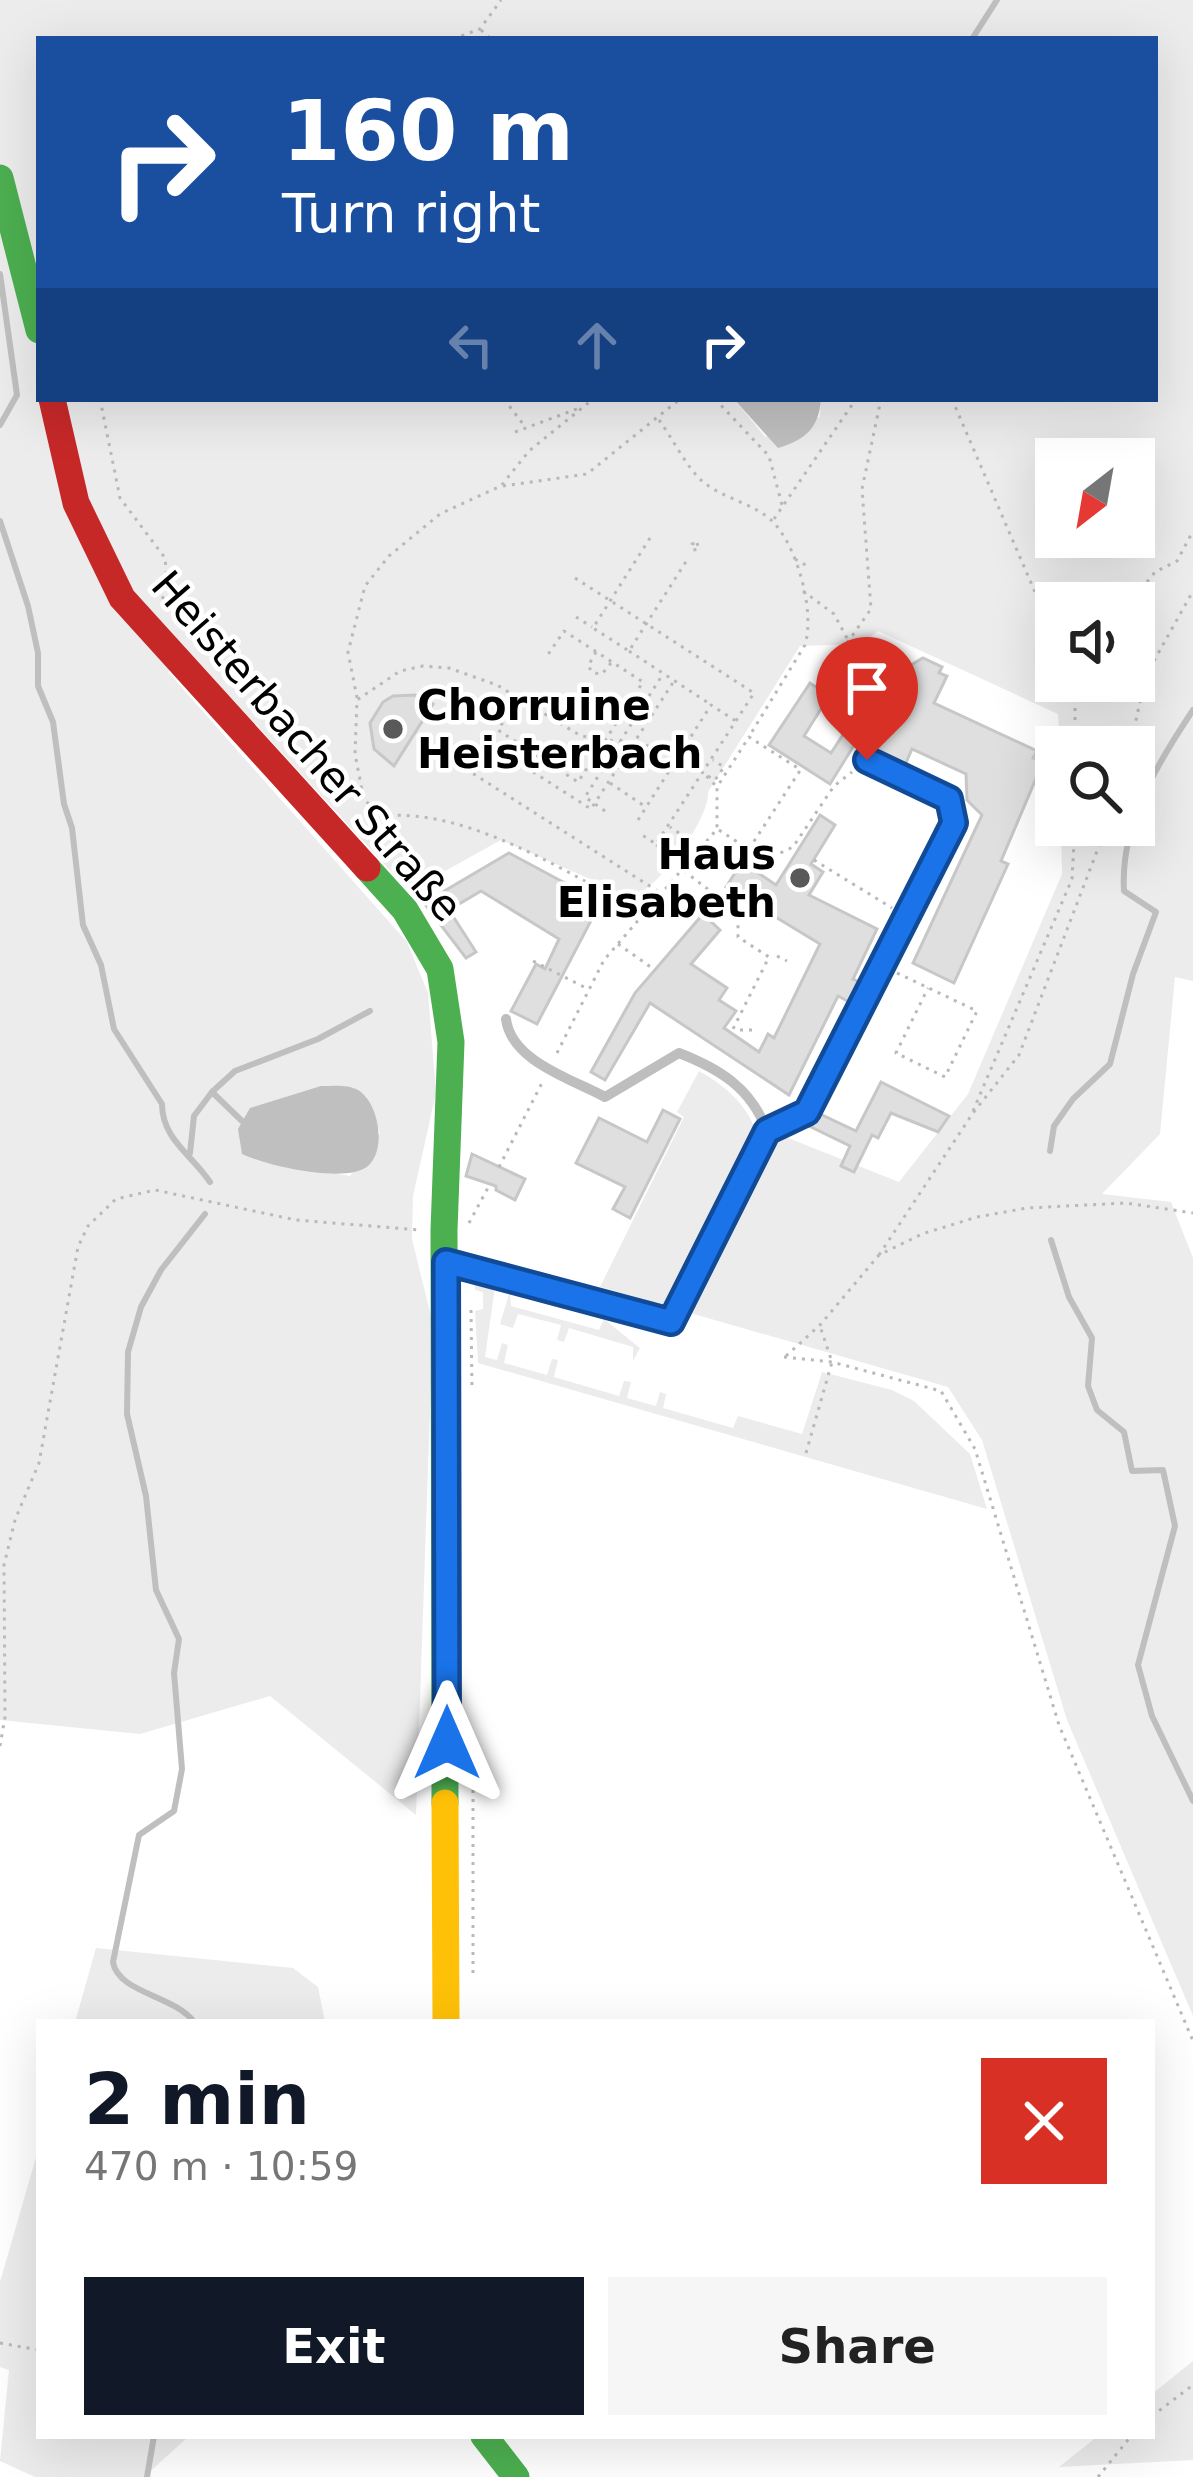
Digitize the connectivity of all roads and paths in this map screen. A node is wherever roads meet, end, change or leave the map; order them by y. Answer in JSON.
{"nodes":[{"id":1,"x":501,"y":0,"type":"edge"},
{"id":2,"x":480,"y":29,"type":"junction"},
{"id":3,"x":461,"y":36,"type":"edge"},
{"id":4,"x":488,"y":36,"type":"edge"},
{"id":5,"x":0,"y":178,"type":"edge"},
{"id":6,"x":36,"y":318,"type":"edge"},
{"id":7,"x":53,"y":402,"type":"edge"},
{"id":8,"x":101,"y":402,"type":"edge"},
{"id":9,"x":507,"y":402,"type":"edge"},
{"id":10,"x":590,"y":402,"type":"edge"},
{"id":11,"x":677,"y":402,"type":"edge"},
{"id":12,"x":718,"y":402,"type":"edge"},
{"id":13,"x":854,"y":402,"type":"edge"},
{"id":14,"x":880,"y":402,"type":"edge"},
{"id":15,"x":953,"y":402,"type":"edge"},
{"id":16,"x":584,"y":407,"type":"junction"},
{"id":17,"x":659,"y":420,"type":"junction"},
{"id":18,"x":524,"y":425,"type":"junction"},
{"id":19,"x":515,"y":432,"type":"dead end"},
{"id":20,"x":828,"y":439,"type":"junction"},
{"id":21,"x":837,"y":447,"type":"dead end"},
{"id":22,"x":501,"y":486,"type":"junction"},
{"id":23,"x":782,"y":507,"type":"junction"},
{"id":24,"x":772,"y":520,"type":"junction"},
{"id":25,"x":1193,"y":531,"type":"edge"},
{"id":26,"x":650,"y":538,"type":"dead end"},
{"id":27,"x":795,"y":559,"type":"junction"},
{"id":28,"x":687,"y":560,"type":"dead end"},
{"id":29,"x":809,"y":567,"type":"dead end"},
{"id":30,"x":575,"y":578,"type":"dead end"},
{"id":31,"x":1147,"y":582,"type":"edge"},
{"id":32,"x":801,"y":590,"type":"junction"},
{"id":33,"x":1193,"y":591,"type":"edge"},
{"id":34,"x":1035,"y":592,"type":"edge"},
{"id":35,"x":611,"y":601,"type":"junction"},
{"id":36,"x":576,"y":617,"type":"dead end"},
{"id":37,"x":646,"y":624,"type":"junction"},
{"id":38,"x":145,"y":625,"type":"junction"},
{"id":39,"x":593,"y":628,"type":"junction"},
{"id":40,"x":848,"y":641,"type":"junction"},
{"id":41,"x":629,"y":651,"type":"junction"},
{"id":42,"x":596,"y":652,"type":"junction"},
{"id":43,"x":547,"y":656,"type":"dead end"},
{"id":44,"x":611,"y":662,"type":"junction"},
{"id":45,"x":830,"y":668,"type":"junction"},
{"id":46,"x":663,"y":674,"type":"junction"},
{"id":47,"x":674,"y":681,"type":"junction"},
{"id":48,"x":816,"y":687,"type":"dead end"},
{"id":49,"x":518,"y":699,"type":"junction"},
{"id":50,"x":357,"y":700,"type":"junction"},
{"id":51,"x":712,"y":705,"type":"junction"},
{"id":52,"x":736,"y":721,"type":"junction"},
{"id":53,"x":1135,"y":726,"type":"edge"},
{"id":54,"x":870,"y":730,"type":"dead end"},
{"id":55,"x":749,"y":737,"type":"junction"},
{"id":56,"x":480,"y":738,"type":"dead end"},
{"id":57,"x":605,"y":738,"type":"junction"},
{"id":58,"x":621,"y":741,"type":"junction"},
{"id":59,"x":634,"y":742,"type":"junction"},
{"id":60,"x":682,"y":751,"type":"junction"},
{"id":61,"x":678,"y":757,"type":"junction"},
{"id":62,"x":711,"y":759,"type":"junction"},
{"id":63,"x":867,"y":760,"type":"joint"},
{"id":64,"x":458,"y":764,"type":"dead end"},
{"id":65,"x":703,"y":772,"type":"junction"},
{"id":66,"x":608,"y":782,"type":"junction"},
{"id":67,"x":717,"y":787,"type":"junction"},
{"id":68,"x":583,"y":800,"type":"junction"},
{"id":69,"x":595,"y":804,"type":"junction"},
{"id":70,"x":646,"y":807,"type":"junction"},
{"id":71,"x":605,"y":811,"type":"dead end"},
{"id":72,"x":638,"y":820,"type":"dead end"},
{"id":73,"x":668,"y":826,"type":"junction"},
{"id":74,"x":717,"y":830,"type":"junction"},
{"id":75,"x":639,"y":833,"type":"dead end"},
{"id":76,"x":656,"y":844,"type":"junction"},
{"id":77,"x":1074,"y":846,"type":"edge"},
{"id":78,"x":1099,"y":846,"type":"edge"},
{"id":79,"x":748,"y":850,"type":"junction"},
{"id":80,"x":814,"y":860,"type":"dead end"},
{"id":81,"x":682,"y":870,"type":"junction"},
{"id":82,"x":660,"y":893,"type":"junction"},
{"id":83,"x":640,"y":913,"type":"junction"},
{"id":84,"x":903,"y":916,"type":"junction"},
{"id":85,"x":617,"y":943,"type":"junction"},
{"id":86,"x":777,"y":956,"type":"dead end"},
{"id":87,"x":533,"y":961,"type":"dead end"},
{"id":88,"x":787,"y":961,"type":"dead end"},
{"id":89,"x":879,"y":964,"type":"junction"},
{"id":90,"x":655,"y":970,"type":"dead end"},
{"id":91,"x":928,"y":988,"type":"junction"},
{"id":92,"x":590,"y":989,"type":"junction"},
{"id":93,"x":506,"y":1019,"type":"dead end"},
{"id":94,"x":740,"y":1030,"type":"dead end"},
{"id":95,"x":754,"y":1030,"type":"dead end"},
{"id":96,"x":731,"y":1033,"type":"dead end"},
{"id":97,"x":550,"y":1067,"type":"junction"},
{"id":98,"x":973,"y":1113,"type":"junction"},
{"id":99,"x":767,"y":1131,"type":"junction"},
{"id":100,"x":500,"y":1167,"type":"dead end"},
{"id":101,"x":1193,"y":1213,"type":"edge"},
{"id":102,"x":444,"y":1230,"type":"junction"},
{"id":103,"x":879,"y":1255,"type":"junction"},
{"id":104,"x":446,"y":1262,"type":"junction"},
{"id":105,"x":820,"y":1324,"type":"junction"},
{"id":106,"x":832,"y":1362,"type":"junction"},
{"id":107,"x":806,"y":1453,"type":"dead end"},
{"id":108,"x":0,"y":1559,"type":"edge"},
{"id":109,"x":4,"y":1565,"type":"junction"},
{"id":110,"x":0,"y":1746,"type":"edge"},
{"id":111,"x":446,"y":2019,"type":"edge"},
{"id":112,"x":1193,"y":2041,"type":"edge"},
{"id":113,"x":0,"y":2343,"type":"edge"},
{"id":114,"x":36,"y":2349,"type":"edge"},
{"id":115,"x":1193,"y":2385,"type":"edge"},
{"id":116,"x":1155,"y":2414,"type":"edge"},
{"id":117,"x":486,"y":2439,"type":"edge"},
{"id":118,"x":1128,"y":2439,"type":"edge"},
{"id":119,"x":517,"y":2477,"type":"edge"},
{"id":120,"x":1098,"y":2477,"type":"edge"}],
"edges":[{"from":1,"to":2,"type":"path"},
{"from":2,"to":3,"type":"path"},
{"from":2,"to":4,"type":"path"},
{"from":5,"to":6,"type":"main road"},
{"from":7,"to":38,"type":"main road","name":"Heisterbacher Straße"},
{"from":8,"to":38,"type":"path"},
{"from":9,"to":18,"type":"path"},
{"from":10,"to":16,"type":"path"},
{"from":11,"to":17,"type":"path"},
{"from":12,"to":23,"type":"path"},
{"from":13,"to":20,"type":"path"},
{"from":14,"to":40,"type":"path"},
{"from":15,"to":34,"type":"path"},
{"from":16,"to":18,"type":"path"},
{"from":16,"to":22,"type":"path"},
{"from":17,"to":22,"type":"path"},
{"from":17,"to":24,"type":"path"},
{"from":18,"to":19,"type":"path"},
{"from":20,"to":21,"type":"path"},
{"from":20,"to":23,"type":"path"},
{"from":22,"to":50,"type":"path"},
{"from":23,"to":24,"type":"path"},
{"from":24,"to":27,"type":"path"},
{"from":25,"to":31,"type":"path"},
{"from":26,"to":35,"type":"path"},
{"from":27,"to":29,"type":"path"},
{"from":27,"to":32,"type":"path"},
{"from":28,"to":37,"type":"path"},
{"from":30,"to":35,"type":"path"},
{"from":32,"to":40,"type":"path"},
{"from":32,"to":55,"type":"path"},
{"from":33,"to":53,"type":"path"},
{"from":35,"to":37,"type":"path"},
{"from":35,"to":39,"type":"path"},
{"from":36,"to":39,"type":"path"},
{"from":37,"to":41,"type":"path"},
{"from":37,"to":52,"type":"path"},
{"from":38,"to":102,"type":"main road","name":"Heisterbacher Straße"},
{"from":39,"to":41,"type":"path"},
{"from":40,"to":45,"type":"path"},
{"from":41,"to":46,"type":"path"},
{"from":42,"to":43,"type":"path"},
{"from":42,"to":44,"type":"path"},
{"from":42,"to":44,"type":"path"},
{"from":44,"to":57,"type":"path"},
{"from":45,"to":48,"type":"path"},
{"from":45,"to":54,"type":"path"},
{"from":46,"to":47,"type":"path"},
{"from":46,"to":58,"type":"path"},
{"from":47,"to":51,"type":"path"},
{"from":47,"to":59,"type":"path"},
{"from":49,"to":50,"type":"path"},
{"from":49,"to":57,"type":"path"},
{"from":49,"to":57,"type":"path"},
{"from":50,"to":83,"type":"path"},
{"from":51,"to":52,"type":"path"},
{"from":51,"to":60,"type":"path"},
{"from":52,"to":62,"type":"path"},
{"from":55,"to":67,"type":"path"},
{"from":55,"to":79,"type":"path"},
{"from":56,"to":68,"type":"path"},
{"from":57,"to":58,"type":"path"},
{"from":58,"to":59,"type":"path"},
{"from":58,"to":68,"type":"path"},
{"from":59,"to":60,"type":"path"},
{"from":59,"to":66,"type":"path"},
{"from":60,"to":61,"type":"path"},
{"from":60,"to":65,"type":"path"},
{"from":61,"to":65,"type":"path"},
{"from":61,"to":70,"type":"path"},
{"from":62,"to":65,"type":"path"},
{"from":62,"to":65,"type":"path"},
{"from":63,"to":79,"type":"path"},
{"from":63,"to":84,"type":"lane"},
{"from":64,"to":82,"type":"path"},
{"from":65,"to":67,"type":"path"},
{"from":65,"to":73,"type":"path"},
{"from":66,"to":69,"type":"path"},
{"from":66,"to":70,"type":"path"},
{"from":67,"to":74,"type":"path"},
{"from":68,"to":69,"type":"path"},
{"from":69,"to":71,"type":"path"},
{"from":70,"to":72,"type":"path"},
{"from":73,"to":76,"type":"path"},
{"from":73,"to":76,"type":"path"},
{"from":74,"to":79,"type":"path"},
{"from":74,"to":81,"type":"path"},
{"from":75,"to":76,"type":"path"},
{"from":77,"to":98,"type":"path"},
{"from":78,"to":98,"type":"path"},
{"from":80,"to":84,"type":"path"},
{"from":81,"to":82,"type":"path"},
{"from":81,"to":96,"type":"path"},
{"from":82,"to":83,"type":"path"},
{"from":83,"to":85,"type":"path"},
{"from":84,"to":89,"type":"lane"},
{"from":85,"to":90,"type":"path"},
{"from":85,"to":92,"type":"path"},
{"from":86,"to":88,"type":"path"},
{"from":87,"to":92,"type":"path"},
{"from":89,"to":91,"type":"path"},
{"from":89,"to":99,"type":"lane"},
{"from":91,"to":91,"type":"path"},
{"from":92,"to":97,"type":"path"},
{"from":93,"to":97,"type":"lane"},
{"from":94,"to":95,"type":"path"},
{"from":97,"to":99,"type":"lane"},
{"from":97,"to":100,"type":"path"},
{"from":98,"to":103,"type":"path"},
{"from":99,"to":104,"type":"lane"},
{"from":101,"to":103,"type":"path"},
{"from":102,"to":104,"type":"main road","name":"Heisterbacher Straße"},
{"from":102,"to":109,"type":"path"},
{"from":103,"to":105,"type":"path"},
{"from":104,"to":111,"type":"main road","name":"Heisterbacher Straße"},
{"from":105,"to":106,"type":"path"},
{"from":105,"to":106,"type":"path"},
{"from":106,"to":107,"type":"path"},
{"from":106,"to":112,"type":"path"},
{"from":108,"to":109,"type":"path"},
{"from":109,"to":110,"type":"path"},
{"from":113,"to":114,"type":"path"},
{"from":115,"to":116,"type":"path"},
{"from":117,"to":119,"type":"main road"},
{"from":118,"to":120,"type":"path"}]}
